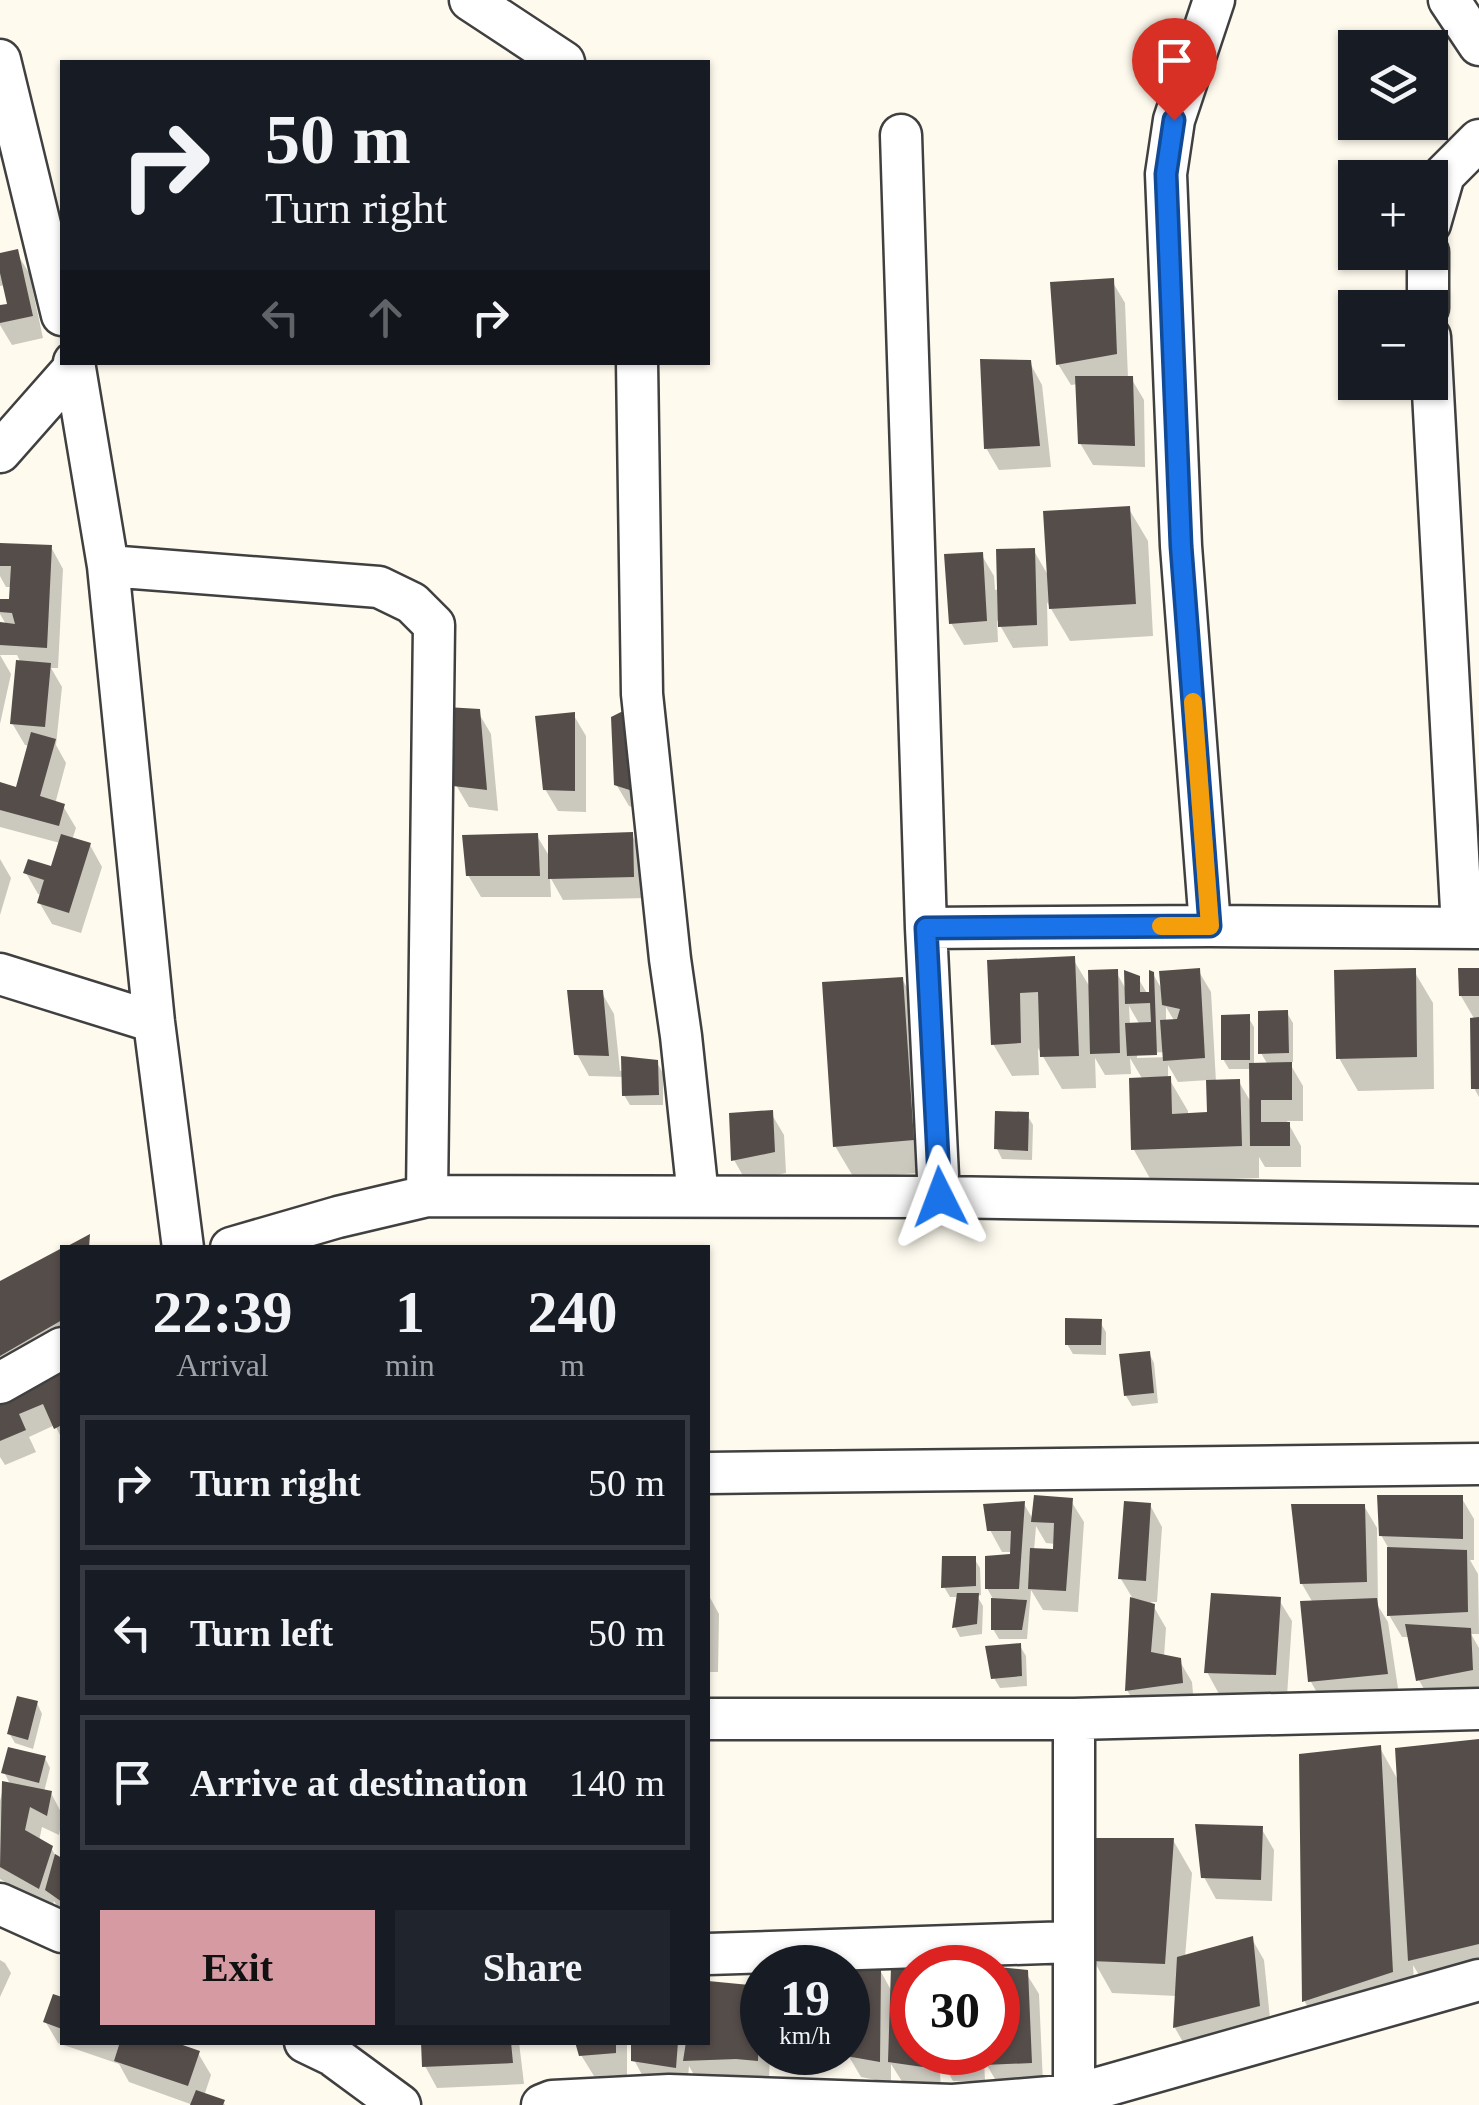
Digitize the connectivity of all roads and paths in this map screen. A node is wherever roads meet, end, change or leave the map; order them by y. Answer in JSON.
{"nodes":[{"id":1,"x":470,"y":0,"type":"edge"},
{"id":2,"x":1214,"y":0,"type":"edge"},
{"id":3,"x":1448,"y":0,"type":"edge"},
{"id":4,"x":1479,"y":45,"type":"edge"},
{"id":5,"x":561,"y":60,"type":"edge"},
{"id":6,"x":2,"y":81,"type":"edge"},
{"id":7,"x":900,"y":136,"type":"dead end"},
{"id":8,"x":1479,"y":140,"type":"edge"},
{"id":9,"x":1448,"y":171,"type":"edge"},
{"id":10,"x":60,"y":308,"type":"edge"},
{"id":11,"x":75,"y":365,"type":"edge"},
{"id":12,"x":637,"y":365,"type":"edge"},
{"id":13,"x":1434,"y":400,"type":"edge"},
{"id":14,"x":0,"y":452,"type":"edge"},
{"id":15,"x":108,"y":566,"type":"junction"},
{"id":16,"x":1210,"y":926,"type":"junction"},
{"id":17,"x":926,"y":928,"type":"junction"},
{"id":18,"x":1470,"y":928,"type":"edge"},
{"id":19,"x":0,"y":974,"type":"edge"},
{"id":20,"x":154,"y":1022,"type":"junction"},
{"id":21,"x":427,"y":1196,"type":"junction"},
{"id":22,"x":698,"y":1196,"type":"junction"},
{"id":23,"x":940,"y":1197,"type":"junction"},
{"id":24,"x":1479,"y":1205,"type":"edge"},
{"id":25,"x":182,"y":1245,"type":"edge"},
{"id":26,"x":241,"y":1245,"type":"edge"},
{"id":27,"x":60,"y":1349,"type":"edge"},
{"id":28,"x":0,"y":1383,"type":"edge"},
{"id":29,"x":1479,"y":1464,"type":"edge"},
{"id":30,"x":710,"y":1473,"type":"edge"},
{"id":31,"x":1479,"y":1709,"type":"edge"},
{"id":32,"x":1074,"y":1718,"type":"junction"},
{"id":33,"x":710,"y":1719,"type":"edge"},
{"id":34,"x":0,"y":1904,"type":"edge"},
{"id":35,"x":60,"y":1931,"type":"edge"},
{"id":36,"x":1072,"y":1942,"type":"junction"},
{"id":37,"x":710,"y":1954,"type":"edge"},
{"id":38,"x":1479,"y":1980,"type":"edge"},
{"id":39,"x":324,"y":2047,"type":"edge"},
{"id":40,"x":1074,"y":2095,"type":"junction"},
{"id":41,"x":400,"y":2105,"type":"edge"},
{"id":42,"x":542,"y":2105,"type":"edge"},
{"id":43,"x":952,"y":2105,"type":"edge"}],
"edges":[{"from":1,"to":5,"type":"street"},
{"from":2,"to":16,"type":"street"},
{"from":3,"to":4,"type":"street"},
{"from":6,"to":10,"type":"street"},
{"from":7,"to":17,"type":"street"},
{"from":8,"to":9,"type":"street"},
{"from":11,"to":14,"type":"street"},
{"from":11,"to":15,"type":"street"},
{"from":12,"to":22,"type":"street"},
{"from":13,"to":18,"type":"street"},
{"from":15,"to":20,"type":"street"},
{"from":15,"to":21,"type":"street"},
{"from":16,"to":17,"type":"street"},
{"from":16,"to":18,"type":"street"},
{"from":17,"to":23,"type":"street"},
{"from":19,"to":20,"type":"street"},
{"from":20,"to":25,"type":"street"},
{"from":21,"to":22,"type":"street"},
{"from":21,"to":26,"type":"street"},
{"from":22,"to":23,"type":"street"},
{"from":23,"to":24,"type":"street"},
{"from":27,"to":28,"type":"street"},
{"from":29,"to":30,"type":"street"},
{"from":31,"to":32,"type":"street"},
{"from":32,"to":33,"type":"street"},
{"from":32,"to":36,"type":"street"},
{"from":34,"to":35,"type":"street"},
{"from":36,"to":37,"type":"street"},
{"from":36,"to":40,"type":"street"},
{"from":38,"to":40,"type":"street"},
{"from":39,"to":41,"type":"street"},
{"from":40,"to":43,"type":"street"},
{"from":42,"to":43,"type":"street"}]}
